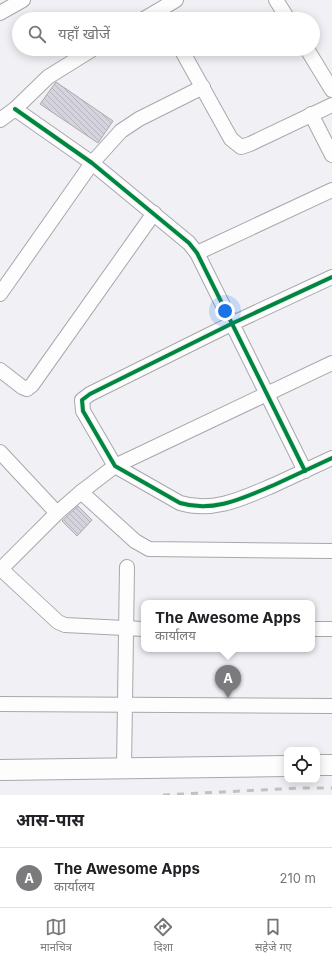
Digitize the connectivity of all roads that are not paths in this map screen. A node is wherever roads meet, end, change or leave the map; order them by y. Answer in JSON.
{"nodes":[{"id":1,"x":23,"y":0,"type":"edge"},
{"id":2,"x":176,"y":0,"type":"edge"},
{"id":3,"x":276,"y":0,"type":"edge"},
{"id":4,"x":158,"y":10,"type":"edge"},
{"id":5,"x":284,"y":12,"type":"edge"},
{"id":6,"x":0,"y":13,"type":"edge"},
{"id":7,"x":82,"y":56,"type":"edge"},
{"id":8,"x":185,"y":56,"type":"edge"},
{"id":9,"x":311,"y":56,"type":"edge"},
{"id":10,"x":203,"y":87,"type":"junction"},
{"id":11,"x":332,"y":90,"type":"edge"},
{"id":12,"x":332,"y":105,"type":"edge"},
{"id":13,"x":15,"y":109,"type":"junction"},
{"id":14,"x":311,"y":114,"type":"junction"},
{"id":15,"x":0,"y":120,"type":"edge"},
{"id":16,"x":332,"y":155,"type":"edge"},
{"id":17,"x":92,"y":163,"type":"junction"},
{"id":18,"x":332,"y":190,"type":"edge"},
{"id":19,"x":154,"y":213,"type":"junction"},
{"id":20,"x":197,"y":253,"type":"junction"},
{"id":21,"x":332,"y":277,"type":"edge"},
{"id":22,"x":0,"y":294,"type":"edge"},
{"id":23,"x":231,"y":324,"type":"junction"},
{"id":24,"x":332,"y":363,"type":"edge"},
{"id":25,"x":2,"y":374,"type":"edge"},
{"id":26,"x":266,"y":395,"type":"junction"},
{"id":27,"x":0,"y":452,"type":"edge"},
{"id":28,"x":332,"y":458,"type":"edge"},
{"id":29,"x":115,"y":466,"type":"junction"},
{"id":30,"x":305,"y":471,"type":"junction"},
{"id":31,"x":81,"y":492,"type":"junction"},
{"id":32,"x":57,"y":513,"type":"junction"},
{"id":33,"x":332,"y":552,"type":"edge"},
{"id":34,"x":127,"y":567,"type":"dead end"},
{"id":35,"x":0,"y":570,"type":"edge"},
{"id":36,"x":126,"y":629,"type":"junction"},
{"id":37,"x":141,"y":629,"type":"edge"},
{"id":38,"x":315,"y":629,"type":"edge"},
{"id":39,"x":332,"y":629,"type":"edge"},
{"id":40,"x":0,"y":704,"type":"edge"},
{"id":41,"x":124,"y":705,"type":"junction"},
{"id":42,"x":332,"y":706,"type":"edge"},
{"id":43,"x":284,"y":766,"type":"edge"},
{"id":44,"x":320,"y":766,"type":"edge"},
{"id":45,"x":332,"y":766,"type":"edge"},
{"id":46,"x":1,"y":769,"type":"edge"},
{"id":47,"x":124,"y":769,"type":"junction"}],
"edges":[{"from":1,"to":6,"type":"street"},
{"from":2,"to":4,"type":"street"},
{"from":3,"to":5,"type":"street"},
{"from":7,"to":13,"type":"street"},
{"from":8,"to":10,"type":"street"},
{"from":9,"to":11,"type":"street"},
{"from":10,"to":14,"type":"street"},
{"from":10,"to":17,"type":"street"},
{"from":12,"to":14,"type":"street"},
{"from":13,"to":15,"type":"street"},
{"from":13,"to":17,"type":"street"},
{"from":14,"to":16,"type":"street"},
{"from":17,"to":19,"type":"street"},
{"from":17,"to":22,"type":"street"},
{"from":18,"to":20,"type":"street"},
{"from":19,"to":20,"type":"street"},
{"from":19,"to":25,"type":"street"},
{"from":20,"to":23,"type":"street"},
{"from":21,"to":23,"type":"street"},
{"from":23,"to":26,"type":"street"},
{"from":23,"to":29,"type":"street"},
{"from":24,"to":26,"type":"street"},
{"from":26,"to":29,"type":"street"},
{"from":26,"to":30,"type":"street"},
{"from":27,"to":32,"type":"street"},
{"from":28,"to":30,"type":"street"},
{"from":29,"to":30,"type":"street"},
{"from":29,"to":31,"type":"street"},
{"from":31,"to":32,"type":"street"},
{"from":31,"to":33,"type":"street"},
{"from":32,"to":35,"type":"street"},
{"from":34,"to":36,"type":"street"},
{"from":35,"to":36,"type":"street"},
{"from":36,"to":37,"type":"street"},
{"from":36,"to":41,"type":"street"},
{"from":38,"to":39,"type":"street"},
{"from":40,"to":41,"type":"street"},
{"from":41,"to":42,"type":"street"},
{"from":41,"to":47,"type":"street"},
{"from":43,"to":47,"type":"street"},
{"from":44,"to":45,"type":"street"},
{"from":46,"to":47,"type":"street"}]}
